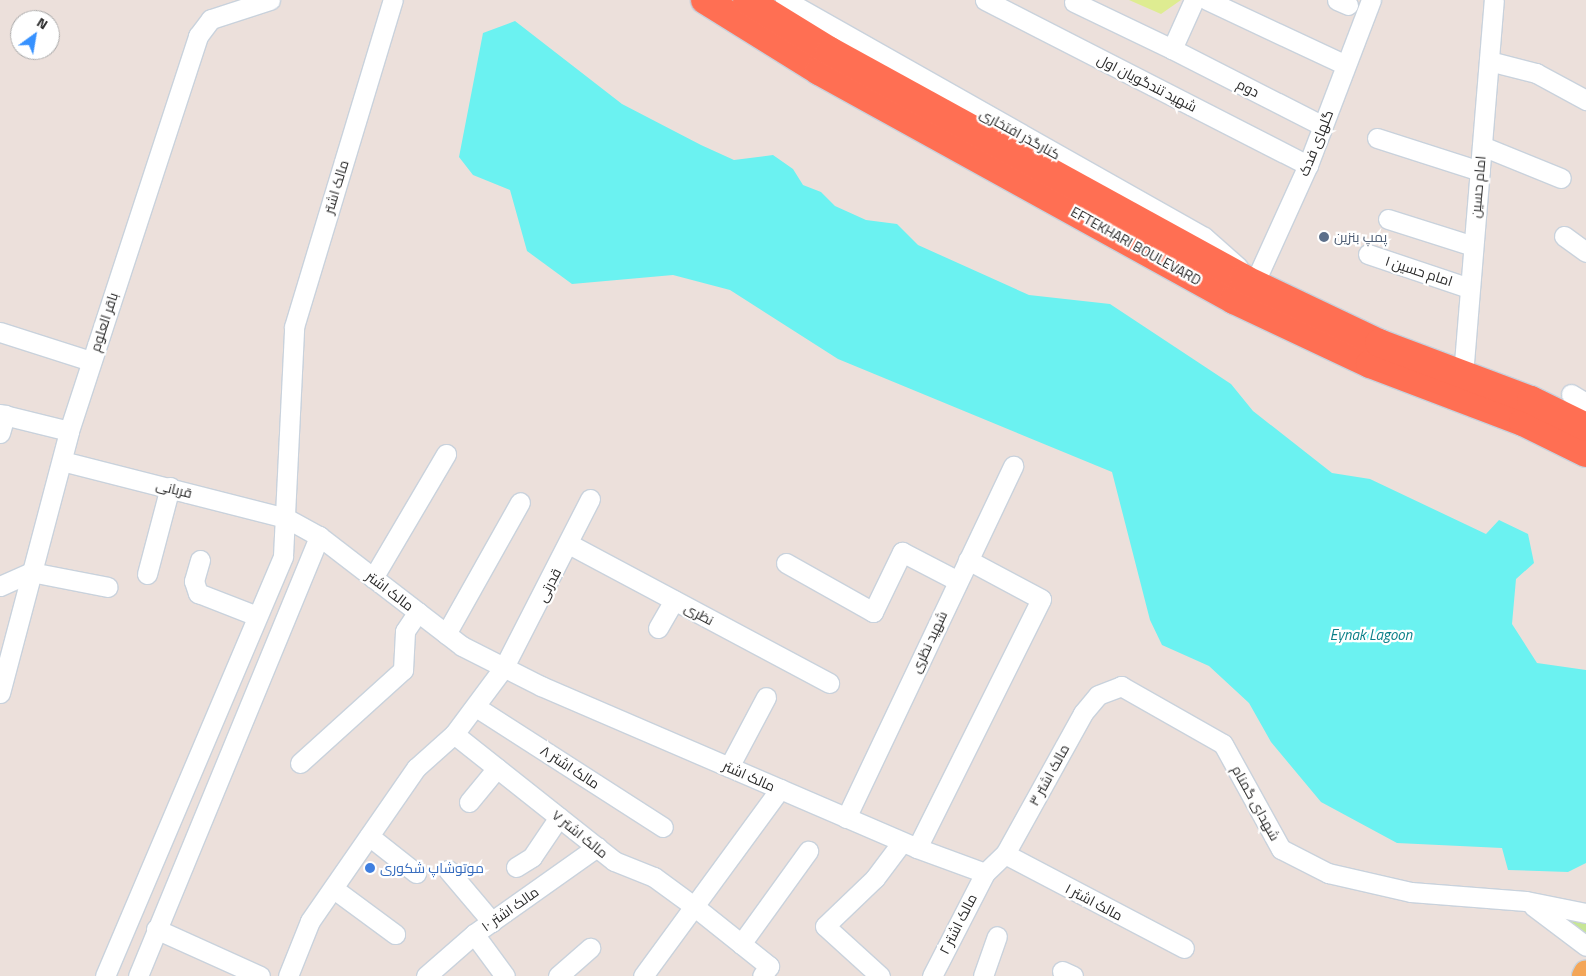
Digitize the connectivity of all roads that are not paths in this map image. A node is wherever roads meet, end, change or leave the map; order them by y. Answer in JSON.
{"nodes":[{"id":1,"x":270,"y":0,"type":"edge"},
{"id":2,"x":393,"y":0,"type":"edge"},
{"id":3,"x":705,"y":0,"type":"edge"},
{"id":4,"x":747,"y":0,"type":"edge"},
{"id":5,"x":785,"y":0,"type":"edge"},
{"id":6,"x":985,"y":0,"type":"edge"},
{"id":7,"x":1194,"y":0,"type":"edge"},
{"id":8,"x":1208,"y":0,"type":"edge"},
{"id":9,"x":1371,"y":0,"type":"edge"},
{"id":10,"x":1494,"y":0,"type":"edge"},
{"id":11,"x":1074,"y":2,"type":"dead end"},
{"id":12,"x":1172,"y":50,"type":"junction"},
{"id":13,"x":1489,"y":61,"type":"junction"},
{"id":14,"x":1346,"y":65,"type":"junction"},
{"id":15,"x":1586,"y":100,"type":"edge"},
{"id":16,"x":1323,"y":126,"type":"junction"},
{"id":17,"x":1378,"y":138,"type":"dead end"},
{"id":18,"x":1482,"y":146,"type":"junction"},
{"id":19,"x":1308,"y":165,"type":"junction"},
{"id":20,"x":1480,"y":171,"type":"junction"},
{"id":21,"x":1561,"y":178,"type":"dead end"},
{"id":22,"x":1388,"y":219,"type":"dead end"},
{"id":23,"x":1564,"y":236,"type":"dead end"},
{"id":24,"x":1473,"y":246,"type":"junction"},
{"id":25,"x":1586,"y":252,"type":"edge"},
{"id":26,"x":1368,"y":254,"type":"dead end"},
{"id":27,"x":1249,"y":282,"type":"junction"},
{"id":28,"x":1469,"y":288,"type":"junction"},
{"id":29,"x":0,"y":332,"type":"edge"},
{"id":30,"x":91,"y":361,"type":"junction"},
{"id":31,"x":1463,"y":375,"type":"junction"},
{"id":32,"x":2,"y":420,"type":"edge"},
{"id":33,"x":1586,"y":428,"type":"edge"},
{"id":34,"x":69,"y":431,"type":"junction"},
{"id":35,"x":1586,"y":453,"type":"edge"},
{"id":36,"x":446,"y":454,"type":"dead end"},
{"id":37,"x":62,"y":462,"type":"junction"},
{"id":38,"x":1013,"y":466,"type":"dead end"},
{"id":39,"x":170,"y":487,"type":"junction"},
{"id":40,"x":590,"y":499,"type":"dead end"},
{"id":41,"x":520,"y":502,"type":"dead end"},
{"id":42,"x":286,"y":518,"type":"junction"},
{"id":43,"x":319,"y":536,"type":"junction"},
{"id":44,"x":570,"y":544,"type":"junction"},
{"id":45,"x":200,"y":560,"type":"dead end"},
{"id":46,"x":968,"y":560,"type":"junction"},
{"id":47,"x":786,"y":563,"type":"dead end"},
{"id":48,"x":31,"y":572,"type":"junction"},
{"id":49,"x":147,"y":574,"type":"dead end"},
{"id":50,"x":373,"y":578,"type":"junction"},
{"id":51,"x":958,"y":581,"type":"junction"},
{"id":52,"x":0,"y":586,"type":"edge"},
{"id":53,"x":108,"y":587,"type":"dead end"},
{"id":54,"x":674,"y":600,"type":"junction"},
{"id":55,"x":418,"y":612,"type":"junction"},
{"id":56,"x":257,"y":616,"type":"junction"},
{"id":57,"x":658,"y":628,"type":"dead end"},
{"id":58,"x":446,"y":634,"type":"junction"},
{"id":59,"x":4,"y":667,"type":"edge"},
{"id":60,"x":504,"y":667,"type":"junction"},
{"id":61,"x":830,"y":683,"type":"dead end"},
{"id":62,"x":1121,"y":686,"type":"joint"},
{"id":63,"x":0,"y":693,"type":"edge"},
{"id":64,"x":766,"y":697,"type":"dead end"},
{"id":65,"x":476,"y":708,"type":"junction"},
{"id":66,"x":454,"y":734,"type":"junction"},
{"id":67,"x":300,"y":763,"type":"dead end"},
{"id":68,"x":729,"y":766,"type":"junction"},
{"id":69,"x":497,"y":768,"type":"junction"},
{"id":70,"x":780,"y":790,"type":"junction"},
{"id":71,"x":469,"y":802,"type":"dead end"},
{"id":72,"x":559,"y":817,"type":"junction"},
{"id":73,"x":846,"y":818,"type":"junction"},
{"id":74,"x":663,"y":827,"type":"dead end"},
{"id":75,"x":369,"y":836,"type":"junction"},
{"id":76,"x":162,"y":838,"type":"junction"},
{"id":77,"x":909,"y":845,"type":"junction"},
{"id":78,"x":597,"y":847,"type":"junction"},
{"id":79,"x":808,"y":851,"type":"dead end"},
{"id":80,"x":190,"y":852,"type":"junction"},
{"id":81,"x":1005,"y":854,"type":"junction"},
{"id":82,"x":516,"y":867,"type":"dead end"},
{"id":83,"x":448,"y":870,"type":"dead end"},
{"id":84,"x":985,"y":873,"type":"junction"},
{"id":85,"x":416,"y":874,"type":"dead end"},
{"id":86,"x":334,"y":889,"type":"junction"},
{"id":87,"x":1526,"y":901,"type":"junction"},
{"id":88,"x":694,"y":907,"type":"junction"},
{"id":89,"x":1586,"y":913,"type":"edge"},
{"id":90,"x":492,"y":922,"type":"junction"},
{"id":91,"x":156,"y":929,"type":"junction"},
{"id":92,"x":395,"y":934,"type":"dead end"},
{"id":93,"x":474,"y":934,"type":"junction"},
{"id":94,"x":998,"y":936,"type":"dead end"},
{"id":95,"x":741,"y":944,"type":"junction"},
{"id":96,"x":1586,"y":946,"type":"edge"},
{"id":97,"x":590,"y":948,"type":"dead end"},
{"id":98,"x":1184,"y":948,"type":"dead end"},
{"id":99,"x":105,"y":976,"type":"edge"},
{"id":100,"x":138,"y":976,"type":"edge"},
{"id":101,"x":260,"y":976,"type":"edge"},
{"id":102,"x":288,"y":976,"type":"edge"},
{"id":103,"x":426,"y":976,"type":"edge"},
{"id":104,"x":505,"y":976,"type":"edge"},
{"id":105,"x":558,"y":976,"type":"edge"},
{"id":106,"x":643,"y":976,"type":"edge"},
{"id":107,"x":762,"y":976,"type":"edge"},
{"id":108,"x":880,"y":976,"type":"edge"},
{"id":109,"x":932,"y":976,"type":"edge"},
{"id":110,"x":983,"y":976,"type":"edge"}],
"edges":[{"from":1,"to":30,"type":"street","name":"باقر العلوم"},
{"from":2,"to":42,"type":"street","name":"مالک اشتر"},
{"from":3,"to":35,"type":"highway","name":"EFTEKHARI BOULEVARD"},
{"from":4,"to":27,"type":"highway","name":"EFTEKHARI BOULEVARD"},
{"from":5,"to":27,"type":"street","name":"کنارگذر افتخاری"},
{"from":6,"to":19,"type":"street","name":"شهید تندگویان اول"},
{"from":7,"to":12,"type":"street"},
{"from":8,"to":14,"type":"street"},
{"from":9,"to":14,"type":"street","name":"گلهای فدک"},
{"from":10,"to":13,"type":"street","name":"امام حسین"},
{"from":11,"to":12,"type":"street","name":"دوم"},
{"from":12,"to":16,"type":"street","name":"دوم"},
{"from":13,"to":15,"type":"street"},
{"from":13,"to":18,"type":"street","name":"امام حسین"},
{"from":14,"to":16,"type":"street","name":"گلهای فدک"},
{"from":16,"to":19,"type":"street","name":"گلهای فدک"},
{"from":17,"to":20,"type":"street"},
{"from":18,"to":20,"type":"street","name":"امام حسین"},
{"from":18,"to":21,"type":"street"},
{"from":19,"to":27,"type":"street","name":"گلهای فدک"},
{"from":20,"to":24,"type":"street","name":"امام حسین"},
{"from":22,"to":24,"type":"street"},
{"from":23,"to":25,"type":"street"},
{"from":24,"to":28,"type":"street","name":"امام حسین"},
{"from":26,"to":28,"type":"street","name":"امام حسین ۱"},
{"from":27,"to":31,"type":"highway","name":"EFTEKHARI BOULEVARD"},
{"from":28,"to":31,"type":"street","name":"امام حسین"},
{"from":29,"to":30,"type":"street"},
{"from":30,"to":34,"type":"street","name":"باقر العلوم"},
{"from":31,"to":33,"type":"highway","name":"EFTEKHARI BOULEVARD"},
{"from":32,"to":34,"type":"street"},
{"from":34,"to":37,"type":"street","name":"باقر العلوم"},
{"from":36,"to":50,"type":"street"},
{"from":37,"to":39,"type":"street","name":"قربانی"},
{"from":37,"to":48,"type":"street","name":"باقر العلوم"},
{"from":38,"to":46,"type":"street","name":"شهید نظری"},
{"from":39,"to":42,"type":"street","name":"قربانی"},
{"from":39,"to":49,"type":"street"},
{"from":40,"to":44,"type":"street","name":"قدرتی"},
{"from":41,"to":58,"type":"street"},
{"from":42,"to":43,"type":"street","name":"مالک اشتر"},
{"from":42,"to":56,"type":"street"},
{"from":43,"to":50,"type":"street","name":"مالک اشتر"},
{"from":43,"to":80,"type":"street"},
{"from":44,"to":54,"type":"street","name":"نظری"},
{"from":44,"to":60,"type":"street","name":"قدرتی"},
{"from":45,"to":56,"type":"street"},
{"from":46,"to":51,"type":"street","name":"شهید نظری"},
{"from":46,"to":77,"type":"street"},
{"from":47,"to":51,"type":"street"},
{"from":48,"to":52,"type":"street"},
{"from":48,"to":53,"type":"street"},
{"from":48,"to":59,"type":"street","name":"باقر العلوم"},
{"from":50,"to":55,"type":"street","name":"مالک اشتر"},
{"from":51,"to":73,"type":"street","name":"شهید نظری"},
{"from":54,"to":57,"type":"street"},
{"from":54,"to":61,"type":"street","name":"نظری"},
{"from":55,"to":58,"type":"street","name":"مالک اشتر"},
{"from":55,"to":67,"type":"street"},
{"from":56,"to":76,"type":"street"},
{"from":58,"to":60,"type":"street","name":"مالک اشتر"},
{"from":59,"to":63,"type":"street","name":"باقر العلوم"},
{"from":60,"to":65,"type":"street"},
{"from":60,"to":68,"type":"street","name":"مالک اشتر"},
{"from":62,"to":81,"type":"street","name":"مالک اشتر ۳"},
{"from":62,"to":87,"type":"street","name":"شهدای گمنام"},
{"from":64,"to":68,"type":"street"},
{"from":65,"to":66,"type":"street"},
{"from":65,"to":74,"type":"street","name":"مالک اشتر ۸"},
{"from":66,"to":69,"type":"street","name":"مالک اشتر ۷"},
{"from":66,"to":75,"type":"street"},
{"from":68,"to":70,"type":"street","name":"مالک اشتر"},
{"from":69,"to":71,"type":"street"},
{"from":69,"to":72,"type":"street","name":"مالک اشتر ۷"},
{"from":70,"to":73,"type":"street","name":"مالک اشتر"},
{"from":70,"to":88,"type":"street"},
{"from":72,"to":78,"type":"street","name":"مالک اشتر ۷"},
{"from":72,"to":82,"type":"street"},
{"from":73,"to":77,"type":"street","name":"مالک اشتر"},
{"from":75,"to":85,"type":"street"},
{"from":75,"to":86,"type":"street"},
{"from":76,"to":80,"type":"street"},
{"from":76,"to":99,"type":"street"},
{"from":77,"to":84,"type":"street","name":"مالک اشتر"},
{"from":77,"to":108,"type":"street"},
{"from":78,"to":88,"type":"street","name":"مالک اشتر ۷"},
{"from":78,"to":90,"type":"street","name":"مالک اشتر ۱۰"},
{"from":79,"to":95,"type":"street"},
{"from":80,"to":91,"type":"street"},
{"from":81,"to":84,"type":"street","name":"مالک اشتر ۳"},
{"from":81,"to":98,"type":"street","name":"مالک اشتر ۱"},
{"from":83,"to":90,"type":"street"},
{"from":84,"to":109,"type":"street","name":"مالک اشتر ۲"},
{"from":86,"to":92,"type":"street"},
{"from":86,"to":102,"type":"street"},
{"from":87,"to":89,"type":"street","name":"شهدای گمنام"},
{"from":87,"to":96,"type":"street"},
{"from":88,"to":95,"type":"street","name":"مالک اشتر ۷"},
{"from":88,"to":106,"type":"street"},
{"from":90,"to":93,"type":"street","name":"مالک اشتر ۱۰"},
{"from":91,"to":100,"type":"street"},
{"from":91,"to":101,"type":"street"},
{"from":93,"to":103,"type":"street","name":"مالک اشتر ۱۰"},
{"from":93,"to":104,"type":"street"},
{"from":94,"to":110,"type":"street"},
{"from":95,"to":107,"type":"street","name":"مالک اشتر ۷"},
{"from":97,"to":105,"type":"street"}]}
